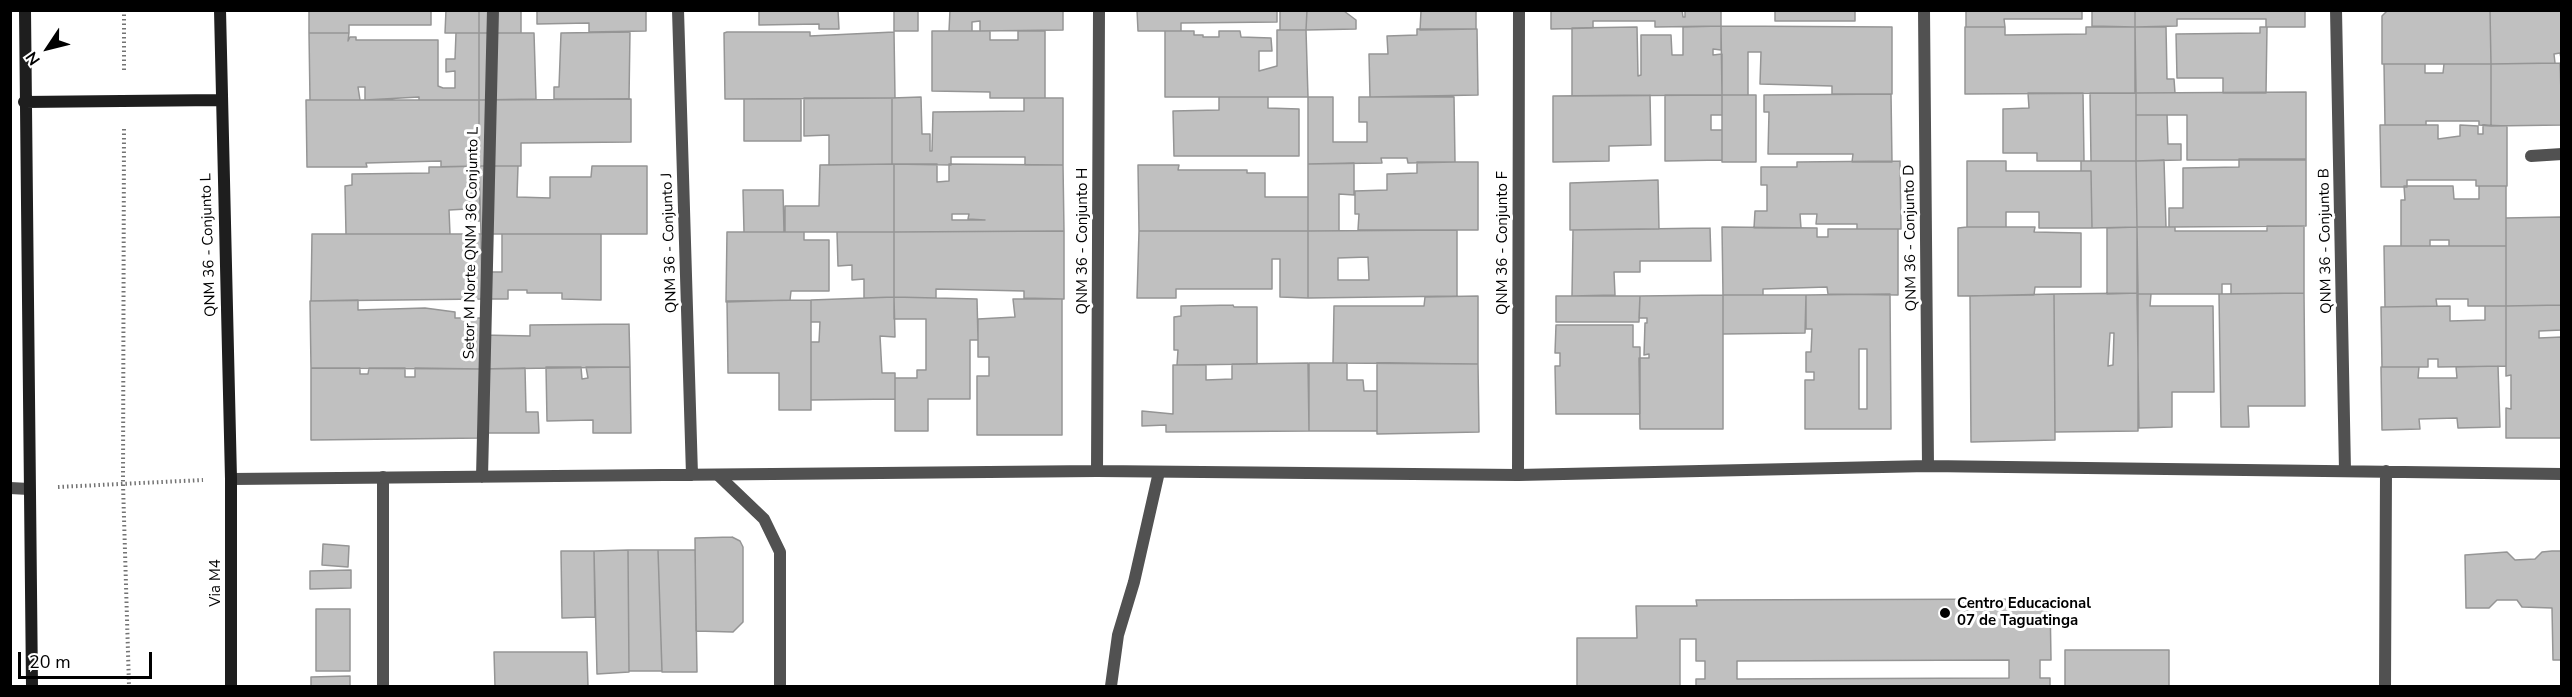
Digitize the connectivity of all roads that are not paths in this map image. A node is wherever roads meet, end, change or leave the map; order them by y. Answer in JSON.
{"nodes":[{"id":1,"x":25,"y":10,"type":"edge"},
{"id":2,"x":220,"y":10,"type":"edge"},
{"id":3,"x":493,"y":10,"type":"edge"},
{"id":4,"x":678,"y":10,"type":"edge"},
{"id":5,"x":1100,"y":10,"type":"edge"},
{"id":6,"x":1519,"y":10,"type":"edge"},
{"id":7,"x":1923,"y":10,"type":"edge"},
{"id":8,"x":2336,"y":10,"type":"edge"},
{"id":9,"x":220,"y":100,"type":"junction"},
{"id":10,"x":24,"y":102,"type":"junction"},
{"id":11,"x":2562,"y":154,"type":"edge"},
{"id":12,"x":2531,"y":156,"type":"dead end"},
{"id":13,"x":1928,"y":466,"type":"junction"},
{"id":14,"x":1097,"y":471,"type":"junction"},
{"id":15,"x":2345,"y":471,"type":"junction"},
{"id":16,"x":2386,"y":471,"type":"junction"},
{"id":17,"x":1159,"y":472,"type":"junction"},
{"id":18,"x":2562,"y":474,"type":"edge"},
{"id":19,"x":692,"y":475,"type":"junction"},
{"id":20,"x":718,"y":475,"type":"junction"},
{"id":21,"x":1518,"y":475,"type":"junction"},
{"id":22,"x":383,"y":477,"type":"junction"},
{"id":23,"x":482,"y":477,"type":"junction"},
{"id":24,"x":231,"y":478,"type":"junction"},
{"id":25,"x":10,"y":488,"type":"edge"},
{"id":26,"x":29,"y":489,"type":"junction"},
{"id":27,"x":32,"y":687,"type":"edge"},
{"id":28,"x":231,"y":687,"type":"edge"},
{"id":29,"x":383,"y":687,"type":"edge"},
{"id":30,"x":780,"y":687,"type":"edge"},
{"id":31,"x":1111,"y":687,"type":"edge"},
{"id":32,"x":2385,"y":687,"type":"edge"}],
"edges":[{"from":1,"to":10,"type":"main road"},
{"from":2,"to":9,"type":"main road","name":"QNM 36 - Conjunto L"},
{"from":3,"to":23,"type":"street","name":"Setor M Norte QNM 36 Conjunto L"},
{"from":4,"to":19,"type":"street","name":"QNM 36 - Conjunto J"},
{"from":5,"to":14,"type":"street","name":"QNM 36 - Conjunto H"},
{"from":6,"to":21,"type":"street","name":"QNM 36 - Conjunto F"},
{"from":7,"to":13,"type":"street","name":"QNM 36 - Conjunto D"},
{"from":8,"to":15,"type":"street","name":"QNM 36 - Conjunto B"},
{"from":9,"to":10,"type":"main road"},
{"from":9,"to":24,"type":"main road","name":"QNM 36 - Conjunto L"},
{"from":10,"to":26,"type":"main road"},
{"from":11,"to":12,"type":"street"},
{"from":13,"to":15,"type":"street"},
{"from":13,"to":21,"type":"street"},
{"from":14,"to":17,"type":"street"},
{"from":14,"to":20,"type":"street"},
{"from":15,"to":16,"type":"street"},
{"from":16,"to":18,"type":"street"},
{"from":16,"to":32,"type":"street"},
{"from":17,"to":21,"type":"street"},
{"from":17,"to":31,"type":"street"},
{"from":19,"to":20,"type":"street"},
{"from":19,"to":23,"type":"street"},
{"from":20,"to":30,"type":"street"},
{"from":22,"to":23,"type":"street"},
{"from":22,"to":24,"type":"street"},
{"from":22,"to":29,"type":"street"},
{"from":24,"to":28,"type":"main road","name":"Via M4"},
{"from":25,"to":26,"type":"street"},
{"from":26,"to":27,"type":"main road"}]}
